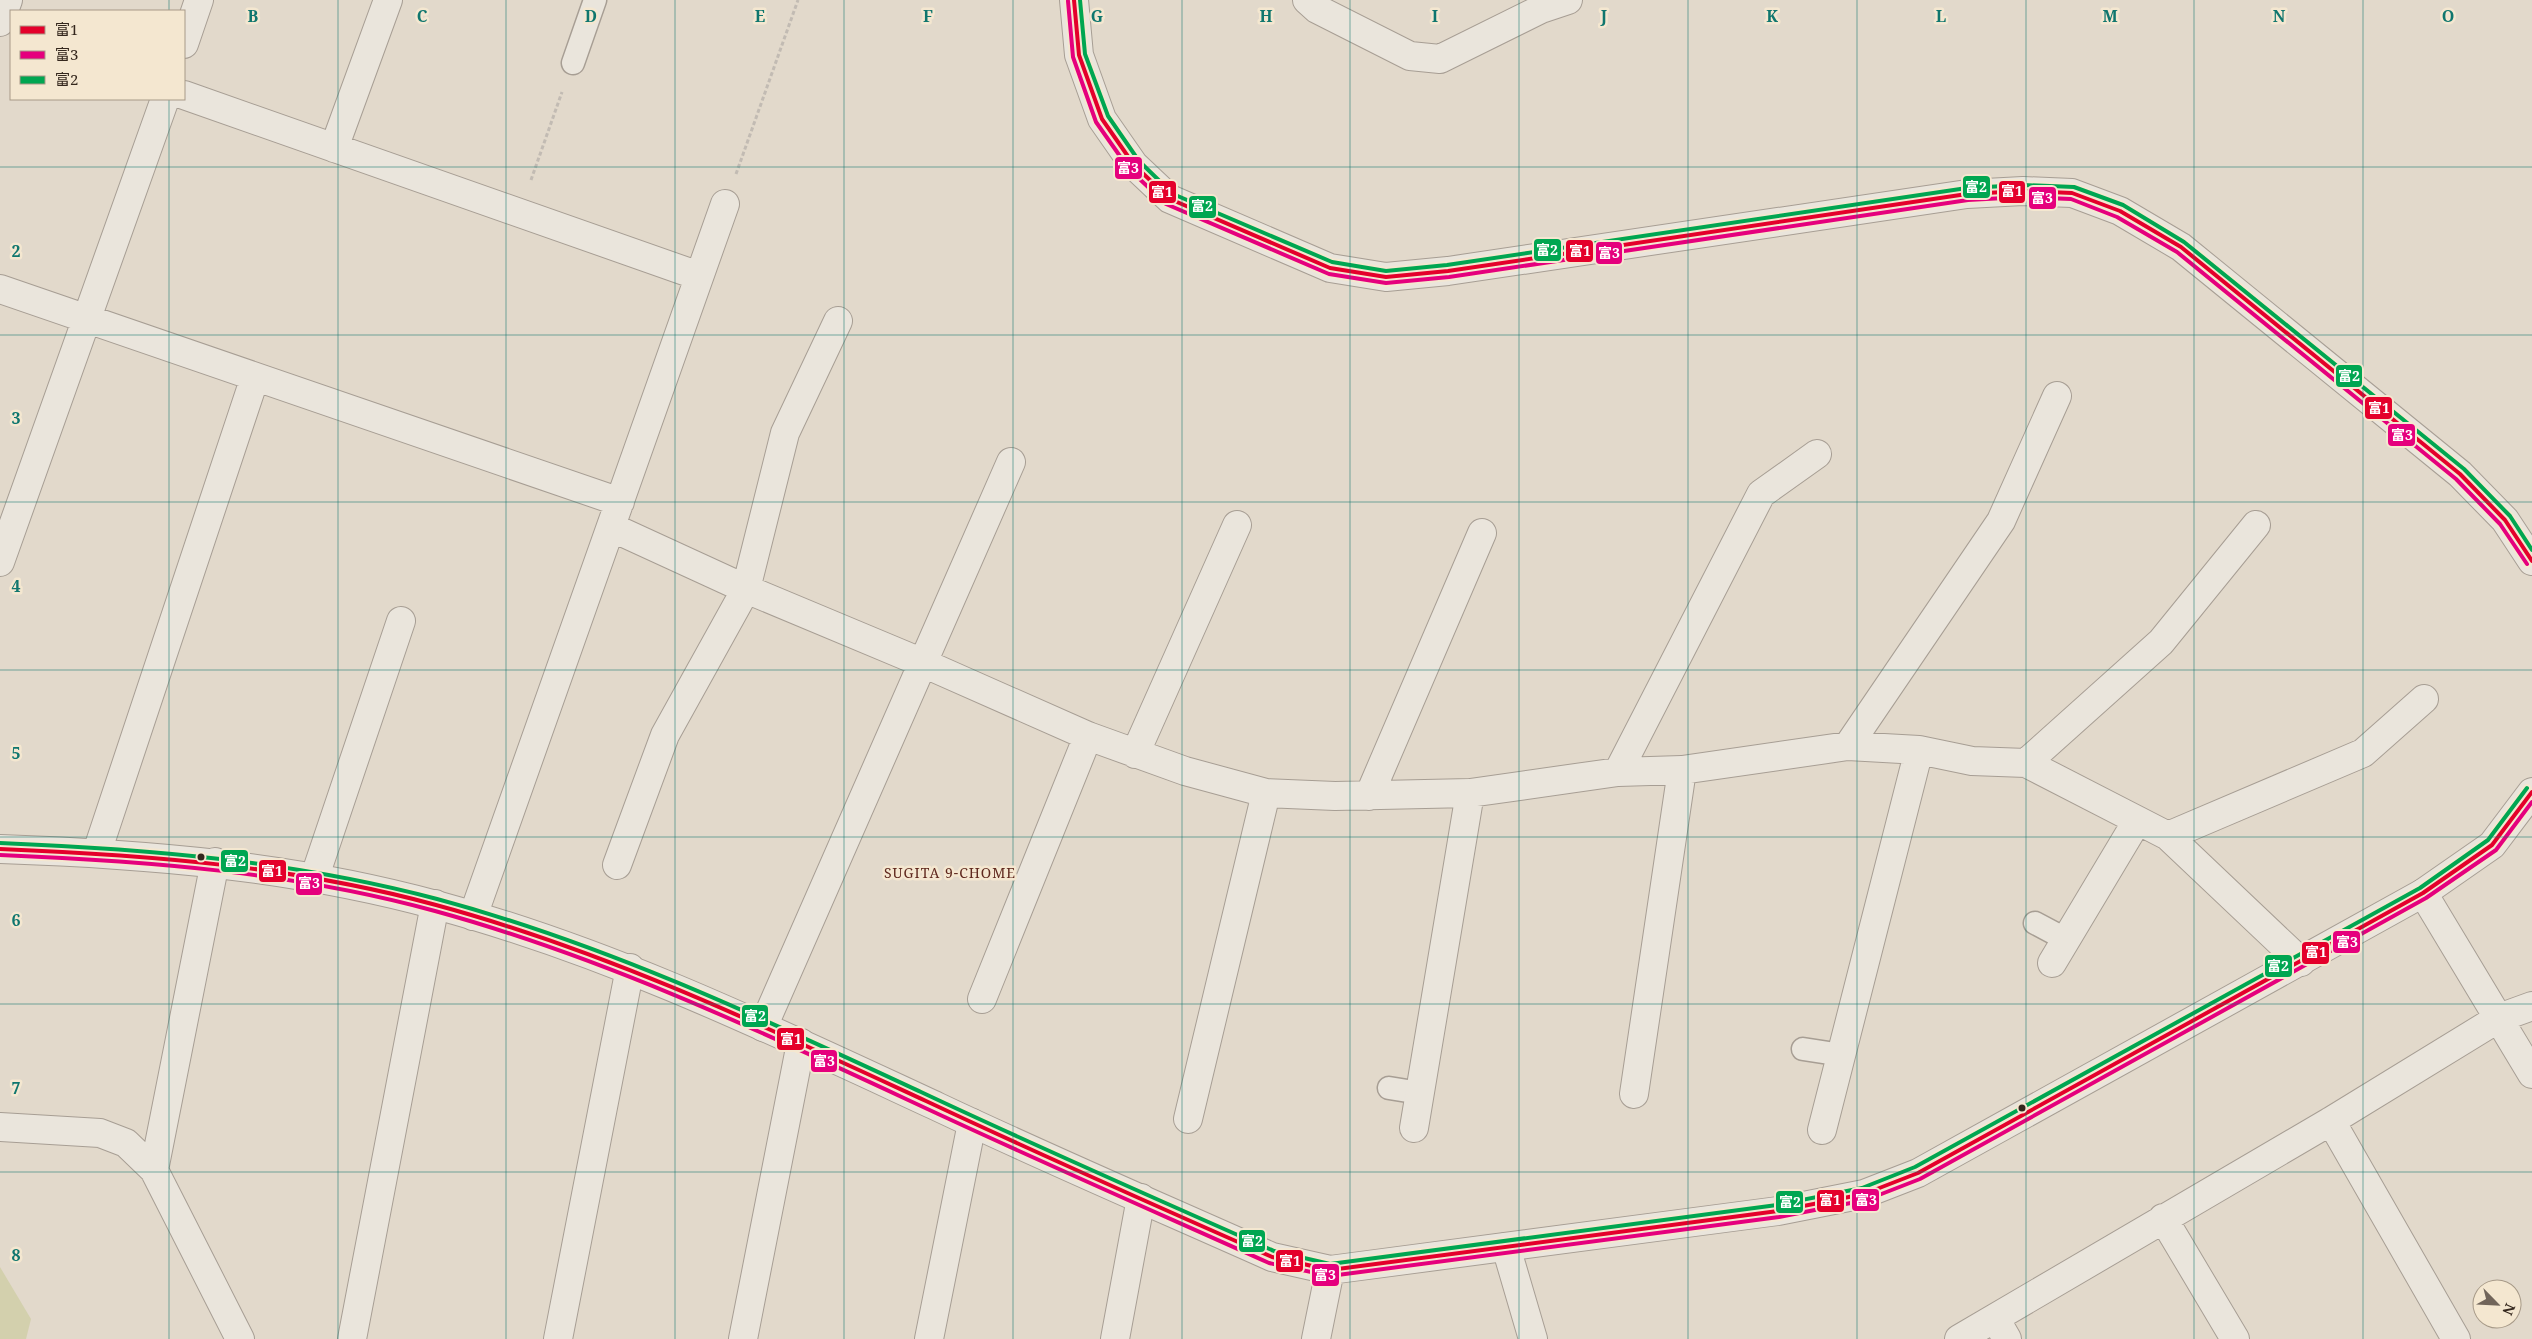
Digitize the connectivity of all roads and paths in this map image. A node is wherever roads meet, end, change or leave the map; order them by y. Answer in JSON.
{"nodes":[{"id":1,"x":8,"y":0,"type":"edge"},
{"id":2,"x":199,"y":0,"type":"edge"},
{"id":3,"x":388,"y":0,"type":"edge"},
{"id":4,"x":595,"y":0,"type":"edge"},
{"id":5,"x":798,"y":0,"type":"edge"},
{"id":6,"x":1074,"y":0,"type":"edge"},
{"id":7,"x":1307,"y":0,"type":"edge"},
{"id":8,"x":1568,"y":0,"type":"edge"},
{"id":9,"x":0,"y":22,"type":"edge"},
{"id":10,"x":185,"y":41,"type":"edge"},
{"id":11,"x":572,"y":63,"type":"joint"},
{"id":12,"x":185,"y":95,"type":"edge"},
{"id":13,"x":165,"y":100,"type":"edge"},
{"id":14,"x":334,"y":148,"type":"junction"},
{"id":15,"x":524,"y":202,"type":"junction"},
{"id":16,"x":725,"y":204,"type":"joint"},
{"id":17,"x":699,"y":276,"type":"junction"},
{"id":18,"x":0,"y":290,"type":"edge"},
{"id":19,"x":86,"y":318,"type":"junction"},
{"id":20,"x":838,"y":321,"type":"dead end"},
{"id":21,"x":255,"y":377,"type":"junction"},
{"id":22,"x":2057,"y":396,"type":"dead end"},
{"id":23,"x":1817,"y":454,"type":"dead end"},
{"id":24,"x":1011,"y":462,"type":"dead end"},
{"id":25,"x":616,"y":514,"type":"junction"},
{"id":26,"x":2256,"y":524,"type":"dead end"},
{"id":27,"x":1237,"y":525,"type":"dead end"},
{"id":28,"x":1482,"y":533,"type":"dead end"},
{"id":29,"x":2532,"y":561,"type":"edge"},
{"id":30,"x":0,"y":562,"type":"edge"},
{"id":31,"x":746,"y":589,"type":"junction"},
{"id":32,"x":400,"y":621,"type":"dead end"},
{"id":33,"x":923,"y":663,"type":"junction"},
{"id":34,"x":2424,"y":699,"type":"dead end"},
{"id":35,"x":1088,"y":736,"type":"junction"},
{"id":36,"x":1848,"y":746,"type":"junction"},
{"id":37,"x":1919,"y":750,"type":"junction"},
{"id":38,"x":1135,"y":754,"type":"junction"},
{"id":39,"x":2026,"y":763,"type":"junction"},
{"id":40,"x":1682,"y":770,"type":"junction"},
{"id":41,"x":1618,"y":772,"type":"junction"},
{"id":42,"x":1266,"y":792,"type":"junction"},
{"id":43,"x":2532,"y":792,"type":"edge"},
{"id":44,"x":1470,"y":793,"type":"junction"},
{"id":45,"x":1369,"y":796,"type":"junction"},
{"id":46,"x":2137,"y":821,"type":"junction"},
{"id":47,"x":2168,"y":836,"type":"junction"},
{"id":48,"x":0,"y":849,"type":"edge"},
{"id":49,"x":97,"y":852,"type":"junction"},
{"id":50,"x":215,"y":862,"type":"junction"},
{"id":51,"x":617,"y":865,"type":"dead end"},
{"id":52,"x":315,"y":876,"type":"junction"},
{"id":53,"x":2422,"y":893,"type":"junction"},
{"id":54,"x":435,"y":904,"type":"junction"},
{"id":55,"x":473,"y":916,"type":"junction"},
{"id":56,"x":2035,"y":923,"type":"dead end"},
{"id":57,"x":2067,"y":940,"type":"junction"},
{"id":58,"x":2301,"y":962,"type":"junction"},
{"id":59,"x":2052,"y":963,"type":"dead end"},
{"id":60,"x":630,"y":968,"type":"junction"},
{"id":61,"x":982,"y":999,"type":"dead end"},
{"id":62,"x":2532,"y":1006,"type":"edge"},
{"id":63,"x":2499,"y":1018,"type":"junction"},
{"id":64,"x":763,"y":1027,"type":"junction"},
{"id":65,"x":801,"y":1044,"type":"junction"},
{"id":66,"x":1803,"y":1049,"type":"dead end"},
{"id":67,"x":1842,"y":1055,"type":"junction"},
{"id":68,"x":2532,"y":1074,"type":"edge"},
{"id":69,"x":1389,"y":1088,"type":"dead end"},
{"id":70,"x":1420,"y":1093,"type":"junction"},
{"id":71,"x":1634,"y":1094,"type":"dead end"},
{"id":72,"x":1188,"y":1119,"type":"dead end"},
{"id":73,"x":2331,"y":1121,"type":"junction"},
{"id":74,"x":972,"y":1123,"type":"junction"},
{"id":75,"x":0,"y":1127,"type":"edge"},
{"id":76,"x":1414,"y":1128,"type":"dead end"},
{"id":77,"x":1822,"y":1130,"type":"dead end"},
{"id":78,"x":154,"y":1170,"type":"junction"},
{"id":79,"x":1141,"y":1198,"type":"junction"},
{"id":80,"x":2163,"y":1218,"type":"junction"},
{"id":81,"x":1506,"y":1247,"type":"junction"},
{"id":82,"x":1330,"y":1270,"type":"junction"},
{"id":83,"x":2001,"y":1328,"type":"edge"},
{"id":84,"x":240,"y":1339,"type":"edge"},
{"id":85,"x":352,"y":1339,"type":"edge"},
{"id":86,"x":558,"y":1339,"type":"edge"},
{"id":87,"x":743,"y":1339,"type":"edge"},
{"id":88,"x":929,"y":1339,"type":"edge"},
{"id":89,"x":1115,"y":1339,"type":"edge"},
{"id":90,"x":1316,"y":1339,"type":"edge"},
{"id":91,"x":1533,"y":1339,"type":"edge"},
{"id":92,"x":1958,"y":1339,"type":"edge"},
{"id":93,"x":2235,"y":1339,"type":"edge"},
{"id":94,"x":2456,"y":1339,"type":"edge"}],
"edges":[{"from":1,"to":9,"type":"street"},
{"from":2,"to":10,"type":"street"},
{"from":3,"to":14,"type":"street"},
{"from":4,"to":11,"type":"lane"},
{"from":5,"to":16,"type":"path"},
{"from":6,"to":29,"type":"street"},
{"from":7,"to":8,"type":"street"},
{"from":11,"to":15,"type":"path"},
{"from":12,"to":14,"type":"street"},
{"from":13,"to":19,"type":"street"},
{"from":14,"to":15,"type":"street"},
{"from":15,"to":17,"type":"street"},
{"from":16,"to":17,"type":"street"},
{"from":17,"to":25,"type":"street"},
{"from":18,"to":19,"type":"street"},
{"from":19,"to":21,"type":"street"},
{"from":19,"to":30,"type":"street"},
{"from":20,"to":31,"type":"street"},
{"from":21,"to":25,"type":"street"},
{"from":21,"to":49,"type":"street"},
{"from":22,"to":36,"type":"street"},
{"from":23,"to":41,"type":"street"},
{"from":24,"to":33,"type":"street"},
{"from":25,"to":31,"type":"street"},
{"from":25,"to":55,"type":"street"},
{"from":26,"to":39,"type":"street"},
{"from":27,"to":38,"type":"street"},
{"from":28,"to":45,"type":"street"},
{"from":31,"to":33,"type":"street"},
{"from":31,"to":51,"type":"street"},
{"from":32,"to":52,"type":"street"},
{"from":33,"to":35,"type":"street"},
{"from":33,"to":64,"type":"street"},
{"from":34,"to":47,"type":"street"},
{"from":35,"to":38,"type":"street"},
{"from":35,"to":61,"type":"street"},
{"from":36,"to":37,"type":"street"},
{"from":36,"to":40,"type":"street"},
{"from":37,"to":39,"type":"street"},
{"from":37,"to":67,"type":"street"},
{"from":38,"to":42,"type":"street"},
{"from":39,"to":46,"type":"street"},
{"from":40,"to":41,"type":"street"},
{"from":40,"to":71,"type":"street"},
{"from":41,"to":44,"type":"street"},
{"from":42,"to":45,"type":"street"},
{"from":42,"to":72,"type":"street"},
{"from":43,"to":53,"type":"street"},
{"from":44,"to":45,"type":"street"},
{"from":44,"to":70,"type":"street"},
{"from":46,"to":47,"type":"street"},
{"from":46,"to":57,"type":"street"},
{"from":47,"to":58,"type":"street"},
{"from":48,"to":49,"type":"street"},
{"from":49,"to":50,"type":"street"},
{"from":50,"to":52,"type":"street"},
{"from":50,"to":78,"type":"street"},
{"from":52,"to":54,"type":"street"},
{"from":53,"to":58,"type":"street"},
{"from":53,"to":63,"type":"street"},
{"from":54,"to":55,"type":"street"},
{"from":54,"to":85,"type":"street"},
{"from":55,"to":60,"type":"street"},
{"from":56,"to":57,"type":"lane"},
{"from":57,"to":59,"type":"street"},
{"from":58,"to":81,"type":"street"},
{"from":60,"to":64,"type":"street"},
{"from":60,"to":86,"type":"street"},
{"from":62,"to":63,"type":"street"},
{"from":63,"to":68,"type":"street"},
{"from":63,"to":73,"type":"street"},
{"from":64,"to":65,"type":"street"},
{"from":65,"to":74,"type":"street"},
{"from":65,"to":87,"type":"street"},
{"from":66,"to":67,"type":"lane"},
{"from":67,"to":77,"type":"street"},
{"from":69,"to":70,"type":"lane"},
{"from":70,"to":76,"type":"street"},
{"from":73,"to":80,"type":"street"},
{"from":73,"to":94,"type":"street"},
{"from":74,"to":79,"type":"street"},
{"from":74,"to":88,"type":"street"},
{"from":75,"to":78,"type":"street"},
{"from":78,"to":84,"type":"street"},
{"from":79,"to":82,"type":"street"},
{"from":79,"to":89,"type":"street"},
{"from":80,"to":83,"type":"street"},
{"from":80,"to":93,"type":"street"},
{"from":81,"to":82,"type":"street"},
{"from":81,"to":91,"type":"street"},
{"from":82,"to":90,"type":"street"},
{"from":83,"to":92,"type":"street"}]}
